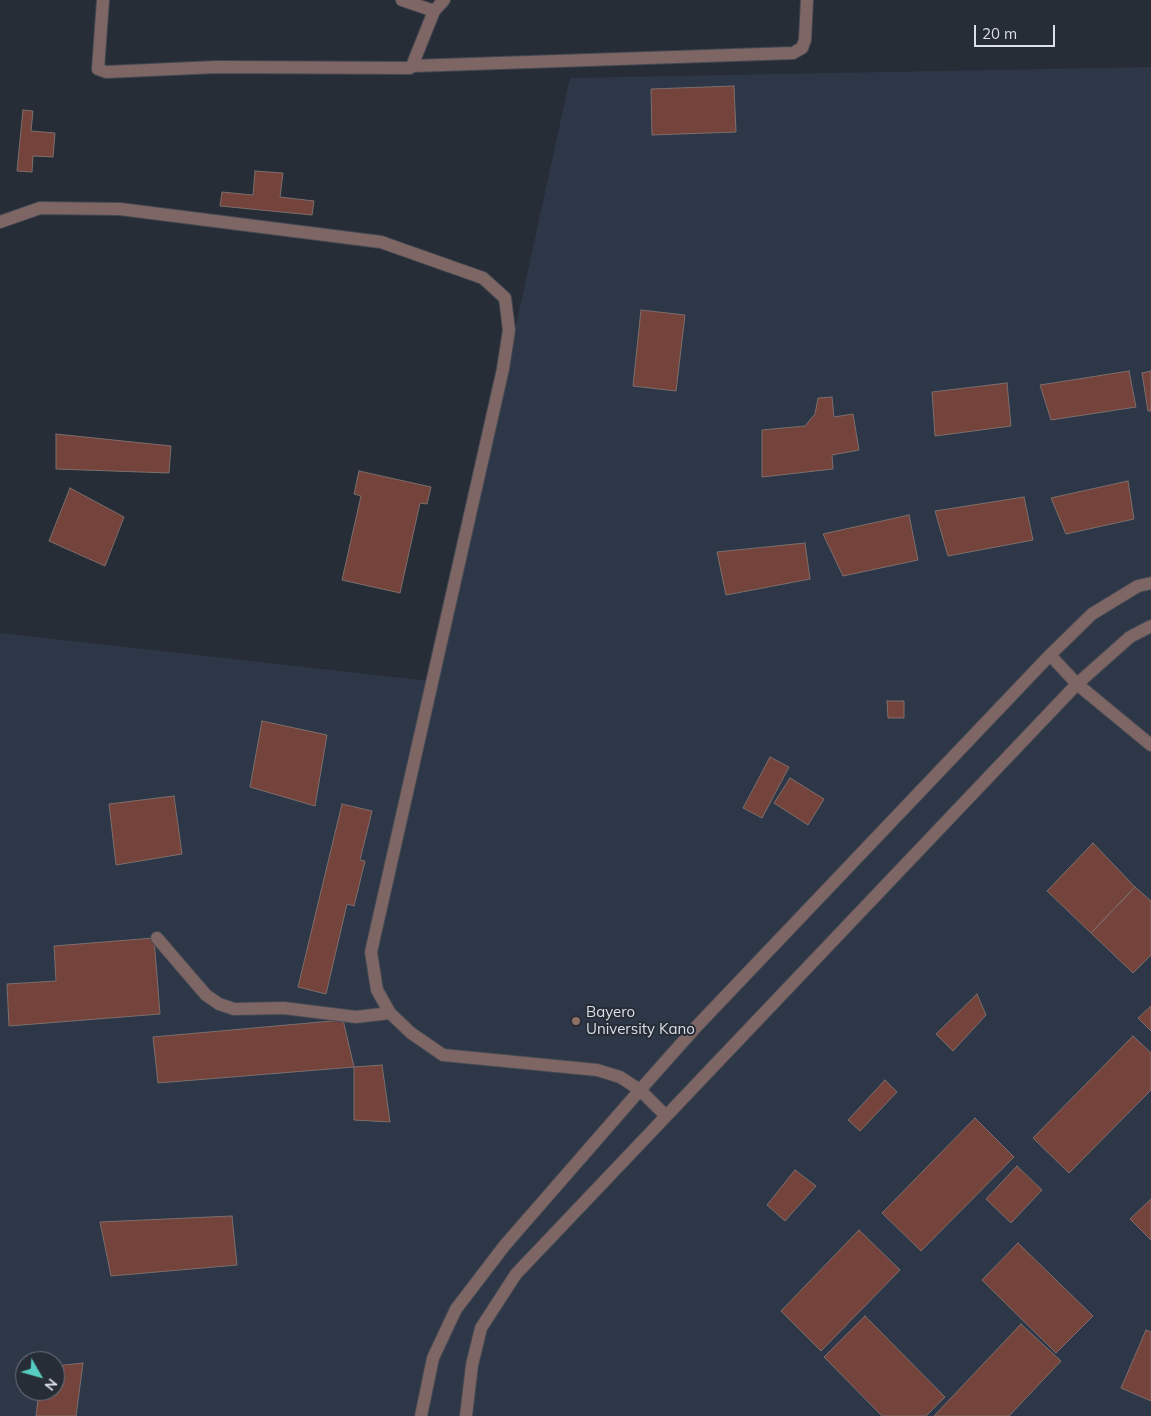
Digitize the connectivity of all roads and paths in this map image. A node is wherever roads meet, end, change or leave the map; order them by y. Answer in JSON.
{"nodes":[{"id":1,"x":102,"y":0,"type":"edge"},
{"id":2,"x":402,"y":0,"type":"edge"},
{"id":3,"x":444,"y":0,"type":"edge"},
{"id":4,"x":807,"y":0,"type":"edge"},
{"id":5,"x":434,"y":10,"type":"junction"},
{"id":6,"x":412,"y":66,"type":"junction"},
{"id":7,"x":0,"y":222,"type":"edge"},
{"id":8,"x":1151,"y":583,"type":"edge"},
{"id":9,"x":1151,"y":626,"type":"edge"},
{"id":10,"x":1050,"y":655,"type":"junction"},
{"id":11,"x":1077,"y":684,"type":"junction"},
{"id":12,"x":1151,"y":745,"type":"edge"},
{"id":13,"x":157,"y":938,"type":"dead end"},
{"id":14,"x":390,"y":1013,"type":"junction"},
{"id":15,"x":640,"y":1090,"type":"junction"},
{"id":16,"x":666,"y":1116,"type":"junction"},
{"id":17,"x":421,"y":1416,"type":"edge"},
{"id":18,"x":466,"y":1416,"type":"edge"}],
"edges":[{"from":1,"to":6,"type":"street"},
{"from":2,"to":5,"type":"street"},
{"from":3,"to":5,"type":"street"},
{"from":4,"to":6,"type":"street"},
{"from":5,"to":6,"type":"street"},
{"from":7,"to":14,"type":"street"},
{"from":8,"to":10,"type":"street"},
{"from":9,"to":11,"type":"street"},
{"from":10,"to":11,"type":"street"},
{"from":10,"to":15,"type":"street"},
{"from":11,"to":12,"type":"street"},
{"from":11,"to":16,"type":"street"},
{"from":13,"to":14,"type":"street"},
{"from":14,"to":15,"type":"street"},
{"from":15,"to":16,"type":"street"},
{"from":15,"to":17,"type":"street"},
{"from":16,"to":18,"type":"street"}]}
